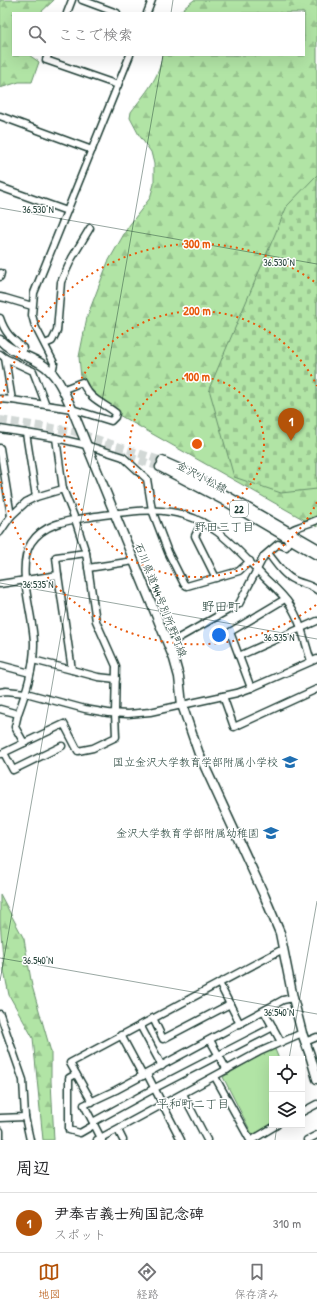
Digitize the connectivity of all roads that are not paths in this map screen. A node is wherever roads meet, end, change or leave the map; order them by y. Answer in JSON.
{"nodes":[{"id":1,"x":72,"y":0,"type":"edge"},
{"id":2,"x":82,"y":0,"type":"edge"},
{"id":3,"x":152,"y":0,"type":"edge"},
{"id":4,"x":67,"y":12,"type":"edge"},
{"id":5,"x":114,"y":12,"type":"edge"},
{"id":6,"x":147,"y":12,"type":"edge"},
{"id":7,"x":48,"y":56,"type":"edge"},
{"id":8,"x":130,"y":56,"type":"edge"},
{"id":9,"x":118,"y":85,"type":"junction"},
{"id":10,"x":0,"y":116,"type":"edge"},
{"id":11,"x":92,"y":150,"type":"junction"},
{"id":12,"x":0,"y":187,"type":"edge"},
{"id":13,"x":67,"y":211,"type":"junction"},
{"id":14,"x":90,"y":228,"type":"dead end"},
{"id":15,"x":0,"y":297,"type":"edge"},
{"id":16,"x":32,"y":306,"type":"junction"},
{"id":17,"x":0,"y":318,"type":"edge"},
{"id":18,"x":0,"y":340,"type":"edge"},
{"id":19,"x":45,"y":344,"type":"junction"},
{"id":20,"x":22,"y":354,"type":"junction"},
{"id":21,"x":2,"y":356,"type":"edge"},
{"id":22,"x":52,"y":373,"type":"junction"},
{"id":23,"x":62,"y":390,"type":"junction"},
{"id":24,"x":0,"y":399,"type":"edge"},
{"id":25,"x":12,"y":400,"type":"junction"},
{"id":26,"x":46,"y":405,"type":"junction"},
{"id":27,"x":72,"y":409,"type":"junction"},
{"id":28,"x":0,"y":430,"type":"edge"},
{"id":29,"x":26,"y":433,"type":"junction"},
{"id":30,"x":56,"y":438,"type":"junction"},
{"id":31,"x":86,"y":445,"type":"junction"},
{"id":32,"x":0,"y":448,"type":"edge"},
{"id":33,"x":161,"y":464,"type":"tunnel mouth"},
{"id":34,"x":63,"y":489,"type":"junction"},
{"id":35,"x":36,"y":496,"type":"junction"},
{"id":36,"x":152,"y":510,"type":"junction"},
{"id":37,"x":115,"y":514,"type":"junction"},
{"id":38,"x":11,"y":516,"type":"junction"},
{"id":39,"x":75,"y":519,"type":"junction"},
{"id":40,"x":317,"y":520,"type":"edge"},
{"id":41,"x":202,"y":522,"type":"junction"},
{"id":42,"x":0,"y":532,"type":"edge"},
{"id":43,"x":287,"y":534,"type":"junction"},
{"id":44,"x":317,"y":548,"type":"edge"},
{"id":45,"x":268,"y":553,"type":"junction"},
{"id":46,"x":86,"y":554,"type":"junction"},
{"id":47,"x":317,"y":554,"type":"edge"},
{"id":48,"x":134,"y":561,"type":"junction"},
{"id":49,"x":250,"y":561,"type":"junction"},
{"id":50,"x":88,"y":568,"type":"junction"},
{"id":51,"x":258,"y":570,"type":"junction"},
{"id":52,"x":58,"y":575,"type":"junction"},
{"id":53,"x":216,"y":578,"type":"junction"},
{"id":54,"x":25,"y":580,"type":"junction"},
{"id":55,"x":0,"y":584,"type":"edge"},
{"id":56,"x":317,"y":590,"type":"edge"},
{"id":57,"x":286,"y":599,"type":"junction"},
{"id":58,"x":317,"y":621,"type":"edge"},
{"id":59,"x":301,"y":629,"type":"junction"},
{"id":60,"x":168,"y":644,"type":"junction"},
{"id":61,"x":239,"y":656,"type":"junction"},
{"id":62,"x":33,"y":660,"type":"junction"},
{"id":63,"x":314,"y":660,"type":"edge"},
{"id":64,"x":0,"y":665,"type":"edge"},
{"id":65,"x":72,"y":670,"type":"junction"},
{"id":66,"x":30,"y":673,"type":"junction"},
{"id":67,"x":116,"y":679,"type":"junction"},
{"id":68,"x":251,"y":688,"type":"junction"},
{"id":69,"x":317,"y":689,"type":"edge"},
{"id":70,"x":0,"y":692,"type":"edge"},
{"id":71,"x":26,"y":693,"type":"junction"},
{"id":72,"x":223,"y":696,"type":"junction"},
{"id":73,"x":182,"y":705,"type":"junction"},
{"id":74,"x":0,"y":709,"type":"edge"},
{"id":75,"x":115,"y":713,"type":"junction"},
{"id":76,"x":18,"y":714,"type":"junction"},
{"id":77,"x":24,"y":743,"type":"junction"},
{"id":78,"x":62,"y":746,"type":"dead end"},
{"id":79,"x":2,"y":754,"type":"edge"},
{"id":80,"x":283,"y":949,"type":"junction"},
{"id":81,"x":219,"y":983,"type":"junction"},
{"id":82,"x":293,"y":998,"type":"junction"},
{"id":83,"x":230,"y":1004,"type":"junction"},
{"id":84,"x":264,"y":1011,"type":"junction"},
{"id":85,"x":0,"y":1014,"type":"edge"},
{"id":86,"x":153,"y":1018,"type":"junction"},
{"id":87,"x":1,"y":1023,"type":"edge"},
{"id":88,"x":240,"y":1024,"type":"junction"},
{"id":89,"x":140,"y":1026,"type":"junction"},
{"id":90,"x":273,"y":1027,"type":"junction"},
{"id":91,"x":302,"y":1033,"type":"junction"},
{"id":92,"x":122,"y":1035,"type":"junction"},
{"id":93,"x":317,"y":1037,"type":"edge"},
{"id":94,"x":210,"y":1040,"type":"junction"},
{"id":95,"x":281,"y":1042,"type":"junction"},
{"id":96,"x":305,"y":1042,"type":"junction"},
{"id":97,"x":218,"y":1055,"type":"junction"},
{"id":98,"x":162,"y":1066,"type":"junction"},
{"id":99,"x":227,"y":1070,"type":"junction"},
{"id":100,"x":76,"y":1074,"type":"junction"},
{"id":101,"x":145,"y":1075,"type":"junction"},
{"id":102,"x":215,"y":1077,"type":"junction"},
{"id":103,"x":317,"y":1078,"type":"edge"},
{"id":104,"x":155,"y":1088,"type":"junction"},
{"id":105,"x":183,"y":1094,"type":"junction"},
{"id":106,"x":92,"y":1102,"type":"junction"},
{"id":107,"x":164,"y":1104,"type":"junction"},
{"id":108,"x":317,"y":1104,"type":"edge"},
{"id":109,"x":305,"y":1110,"type":"edge"},
{"id":110,"x":25,"y":1117,"type":"junction"},
{"id":111,"x":0,"y":1118,"type":"edge"},
{"id":112,"x":93,"y":1123,"type":"junction"},
{"id":113,"x":272,"y":1128,"type":"edge"},
{"id":114,"x":118,"y":1130,"type":"junction"},
{"id":115,"x":0,"y":1131,"type":"edge"},
{"id":116,"x":317,"y":1135,"type":"edge"},
{"id":117,"x":100,"y":1139,"type":"edge"},
{"id":118,"x":0,"y":1140,"type":"edge"},
{"id":119,"x":30,"y":1140,"type":"edge"},
{"id":120,"x":123,"y":1140,"type":"edge"},
{"id":121,"x":181,"y":1140,"type":"edge"},
{"id":122,"x":207,"y":1140,"type":"edge"},
{"id":123,"x":251,"y":1140,"type":"edge"},
{"id":124,"x":307,"y":1140,"type":"edge"}],
"edges":[{"from":1,"to":4,"type":"street"},
{"from":2,"to":5,"type":"street"},
{"from":3,"to":6,"type":"street"},
{"from":7,"to":9,"type":"street"},
{"from":8,"to":9,"type":"street"},
{"from":9,"to":11,"type":"street"},
{"from":10,"to":11,"type":"street"},
{"from":11,"to":13,"type":"street"},
{"from":12,"to":13,"type":"street"},
{"from":13,"to":16,"type":"street"},
{"from":14,"to":19,"type":"street"},
{"from":15,"to":16,"type":"street"},
{"from":16,"to":19,"type":"street"},
{"from":17,"to":20,"type":"street"},
{"from":18,"to":20,"type":"main road","name":"石川県道144号別所野町線"},
{"from":19,"to":22,"type":"street"},
{"from":20,"to":22,"type":"main road","name":"石川県道144号別所野町線"},
{"from":21,"to":25,"type":"street"},
{"from":21,"to":26,"type":"street"},
{"from":22,"to":23,"type":"main road","name":"石川県道144号別所野町線"},
{"from":23,"to":27,"type":"main road","name":"石川県道144号別所野町線"},
{"from":23,"to":27,"type":"street"},
{"from":24,"to":25,"type":"street"},
{"from":25,"to":26,"type":"street"},
{"from":26,"to":27,"type":"street"},
{"from":27,"to":31,"type":"main road","name":"石川県道144号別所野町線"},
{"from":28,"to":29,"type":"street"},
{"from":29,"to":30,"type":"street"},
{"from":29,"to":35,"type":"street"},
{"from":30,"to":31,"type":"street"},
{"from":30,"to":34,"type":"street"},
{"from":31,"to":36,"type":"street"},
{"from":31,"to":37,"type":"main road","name":"石川県道144号別所野町線"},
{"from":32,"to":38,"type":"street"},
{"from":33,"to":43,"type":"main road","name":"金沢小松線","number":"22"},
{"from":34,"to":35,"type":"street"},
{"from":34,"to":39,"type":"street"},
{"from":35,"to":38,"type":"street"},
{"from":36,"to":37,"type":"street"},
{"from":36,"to":41,"type":"street"},
{"from":36,"to":53,"type":"street"},
{"from":37,"to":39,"type":"street"},
{"from":37,"to":48,"type":"main road","name":"石川県道144号別所野町線"},
{"from":38,"to":42,"type":"street"},
{"from":39,"to":46,"type":"street"},
{"from":39,"to":54,"type":"street"},
{"from":40,"to":43,"type":"street"},
{"from":41,"to":49,"type":"street"},
{"from":41,"to":53,"type":"street"},
{"from":43,"to":44,"type":"main road","name":"金沢小松線","number":"22"},
{"from":43,"to":45,"type":"street"},
{"from":43,"to":47,"type":"main road","name":"金沢小松線","number":"22"},
{"from":45,"to":51,"type":"street"},
{"from":45,"to":56,"type":"street"},
{"from":46,"to":50,"type":"street"},
{"from":46,"to":52,"type":"street"},
{"from":48,"to":50,"type":"street"},
{"from":48,"to":60,"type":"main road","name":"石川県道144号別所野町線"},
{"from":49,"to":51,"type":"street"},
{"from":49,"to":53,"type":"street"},
{"from":50,"to":67,"type":"street"},
{"from":51,"to":57,"type":"street"},
{"from":51,"to":60,"type":"street"},
{"from":52,"to":54,"type":"street"},
{"from":52,"to":65,"type":"street"},
{"from":54,"to":55,"type":"street"},
{"from":54,"to":62,"type":"street"},
{"from":57,"to":59,"type":"street"},
{"from":57,"to":61,"type":"street"},
{"from":58,"to":59,"type":"street"},
{"from":59,"to":61,"type":"street"},
{"from":59,"to":63,"type":"street"},
{"from":60,"to":73,"type":"main road","name":"石川県道144号別所野町線"},
{"from":61,"to":68,"type":"street"},
{"from":62,"to":65,"type":"street"},
{"from":62,"to":66,"type":"street"},
{"from":63,"to":68,"type":"street"},
{"from":64,"to":66,"type":"street"},
{"from":65,"to":67,"type":"street"},
{"from":66,"to":71,"type":"street"},
{"from":67,"to":75,"type":"street"},
{"from":68,"to":72,"type":"street"},
{"from":69,"to":72,"type":"street"},
{"from":70,"to":71,"type":"street"},
{"from":71,"to":75,"type":"street"},
{"from":71,"to":76,"type":"street"},
{"from":72,"to":73,"type":"street"},
{"from":73,"to":75,"type":"street"},
{"from":73,"to":80,"type":"main road","name":"石川県道144号別所野町線"},
{"from":74,"to":76,"type":"street"},
{"from":75,"to":77,"type":"street"},
{"from":76,"to":77,"type":"street"},
{"from":77,"to":79,"type":"street"},
{"from":78,"to":79,"type":"street"},
{"from":80,"to":81,"type":"street"},
{"from":80,"to":82,"type":"main road","name":"石川県道144号別所野町線"},
{"from":81,"to":83,"type":"street"},
{"from":81,"to":86,"type":"street"},
{"from":82,"to":84,"type":"street"},
{"from":82,"to":91,"type":"main road","name":"石川県道144号別所野町線"},
{"from":83,"to":86,"type":"street"},
{"from":83,"to":88,"type":"street"},
{"from":84,"to":88,"type":"street"},
{"from":84,"to":90,"type":"street"},
{"from":85,"to":87,"type":"street"},
{"from":86,"to":89,"type":"street"},
{"from":87,"to":110,"type":"street"},
{"from":88,"to":94,"type":"street"},
{"from":89,"to":92,"type":"street"},
{"from":89,"to":98,"type":"street"},
{"from":90,"to":95,"type":"street"},
{"from":90,"to":97,"type":"street"},
{"from":91,"to":95,"type":"street"},
{"from":91,"to":96,"type":"main road","name":"石川県道144号別所野町線"},
{"from":92,"to":100,"type":"street"},
{"from":92,"to":101,"type":"street"},
{"from":93,"to":96,"type":"street"},
{"from":94,"to":97,"type":"street"},
{"from":94,"to":98,"type":"street"},
{"from":95,"to":99,"type":"street"},
{"from":96,"to":103,"type":"main road","name":"石川県道144号別所野町線"},
{"from":97,"to":99,"type":"street"},
{"from":97,"to":104,"type":"street"},
{"from":98,"to":101,"type":"street"},
{"from":99,"to":102,"type":"street"},
{"from":100,"to":106,"type":"street"},
{"from":100,"to":112,"type":"street"},
{"from":101,"to":104,"type":"street"},
{"from":101,"to":106,"type":"street"},
{"from":102,"to":105,"type":"street"},
{"from":102,"to":123,"type":"street"},
{"from":104,"to":107,"type":"street"},
{"from":104,"to":112,"type":"street"},
{"from":105,"to":107,"type":"street"},
{"from":105,"to":122,"type":"street"},
{"from":106,"to":112,"type":"street"},
{"from":107,"to":114,"type":"street"},
{"from":107,"to":121,"type":"street"},
{"from":108,"to":109,"type":"street"},
{"from":110,"to":111,"type":"street"},
{"from":110,"to":119,"type":"street"},
{"from":112,"to":117,"type":"street"},
{"from":113,"to":123,"type":"street"},
{"from":114,"to":117,"type":"street"},
{"from":114,"to":120,"type":"street"},
{"from":115,"to":118,"type":"street"},
{"from":116,"to":124,"type":"street"}]}
